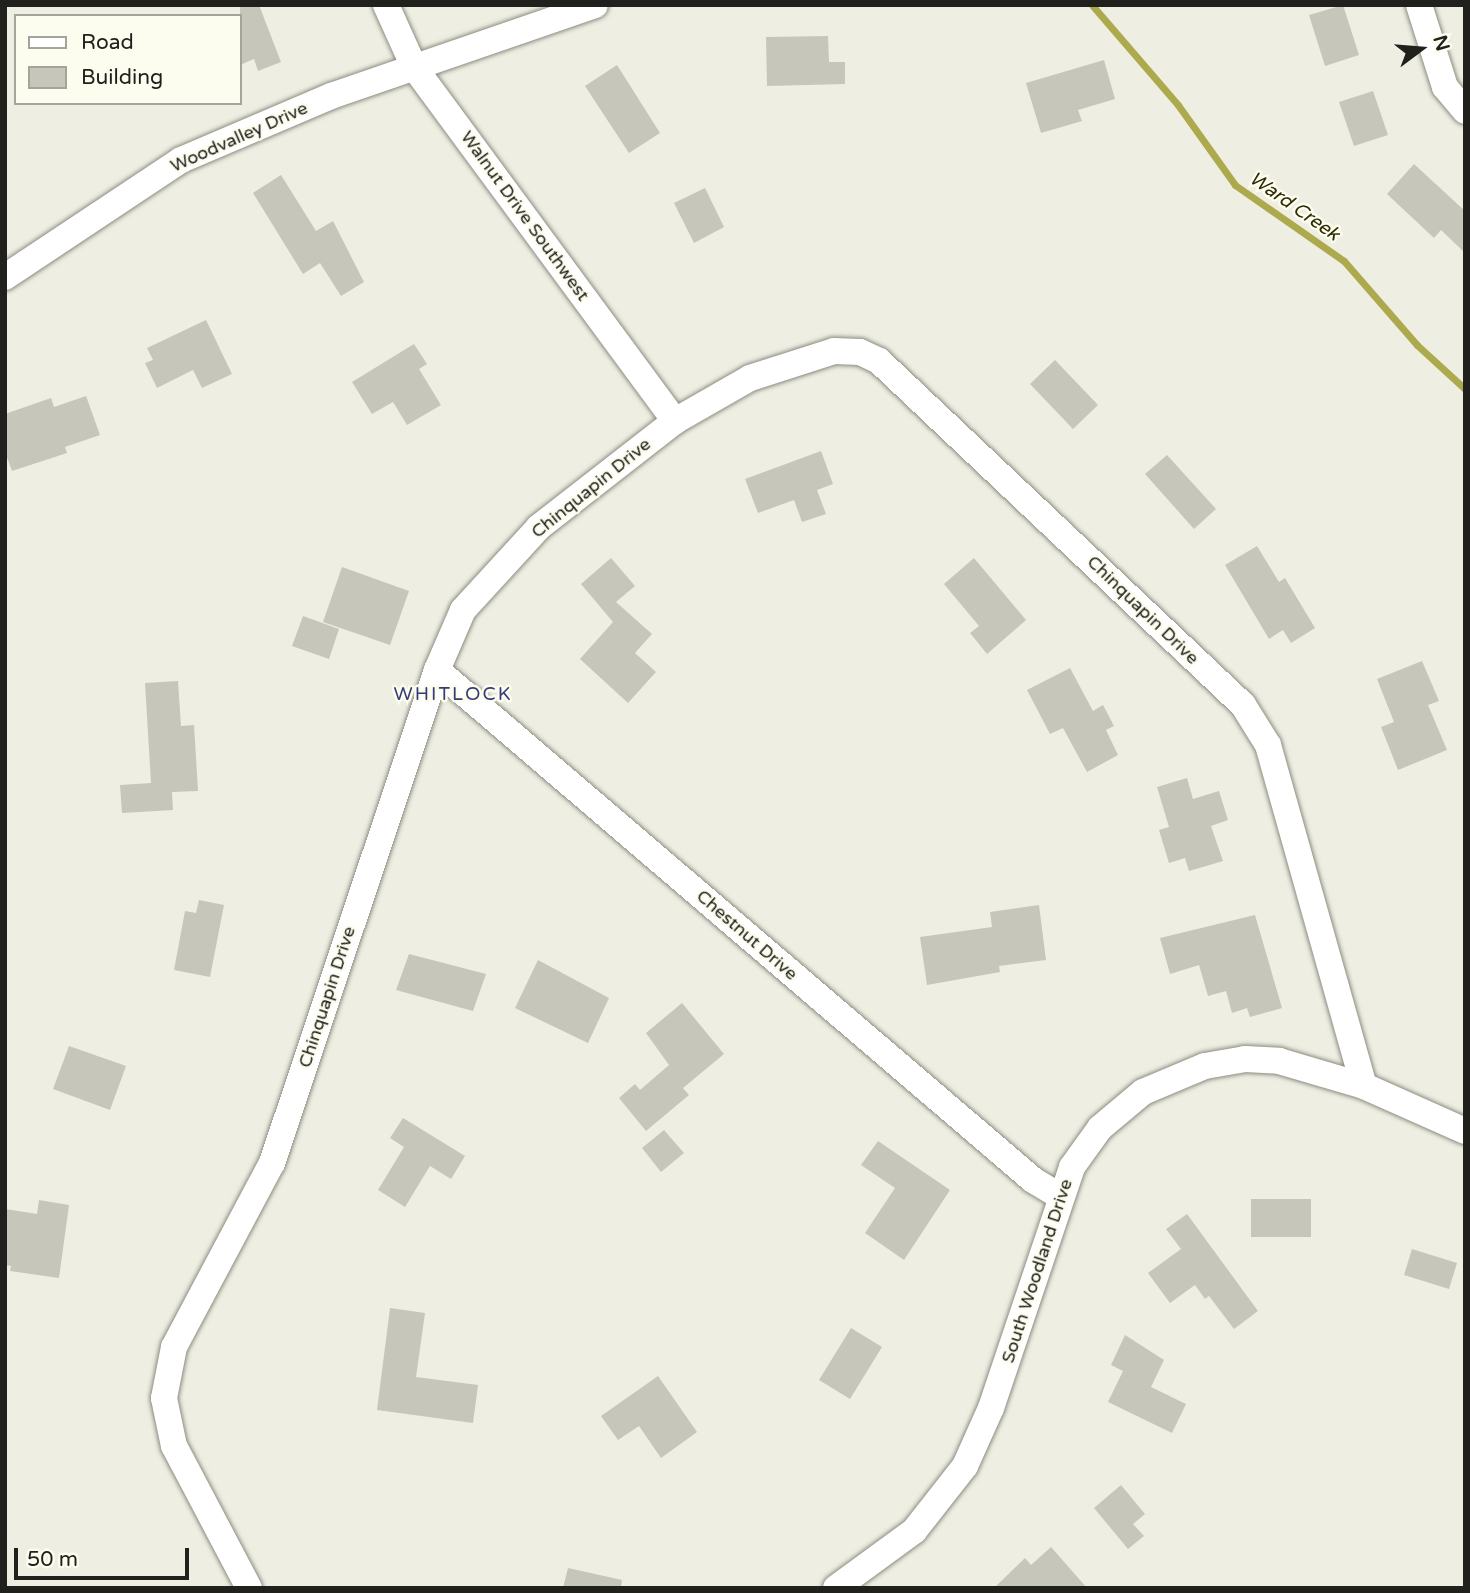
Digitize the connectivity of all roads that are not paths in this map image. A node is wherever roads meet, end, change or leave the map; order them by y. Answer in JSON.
{"nodes":[{"id":1,"x":386,"y":5,"type":"edge"},
{"id":2,"x":595,"y":5,"type":"edge"},
{"id":3,"x":1419,"y":5,"type":"edge"},
{"id":4,"x":414,"y":67,"type":"junction"},
{"id":5,"x":1465,"y":110,"type":"edge"},
{"id":6,"x":5,"y":277,"type":"edge"},
{"id":7,"x":675,"y":421,"type":"junction"},
{"id":8,"x":436,"y":670,"type":"junction"},
{"id":9,"x":1364,"y":1086,"type":"junction"},
{"id":10,"x":1465,"y":1131,"type":"edge"},
{"id":11,"x":1060,"y":1196,"type":"junction"},
{"id":12,"x":249,"y":1588,"type":"edge"},
{"id":13,"x":836,"y":1588,"type":"edge"}],
"edges":[{"from":1,"to":4,"type":"street","name":"Walnut Drive Southwest"},
{"from":2,"to":4,"type":"street","name":"Woodvalley Drive"},
{"from":3,"to":5,"type":"street"},
{"from":4,"to":6,"type":"street","name":"Woodvalley Drive"},
{"from":4,"to":7,"type":"street","name":"Walnut Drive Southwest"},
{"from":7,"to":8,"type":"street","name":"Chinquapin Drive"},
{"from":7,"to":9,"type":"street","name":"Chinquapin Drive"},
{"from":8,"to":11,"type":"street","name":"Chestnut Drive"},
{"from":8,"to":12,"type":"street","name":"Chinquapin Drive"},
{"from":9,"to":10,"type":"street","name":"South Woodland Drive"},
{"from":9,"to":11,"type":"street","name":"South Woodland Drive"},
{"from":11,"to":13,"type":"street","name":"South Woodland Drive"}]}
